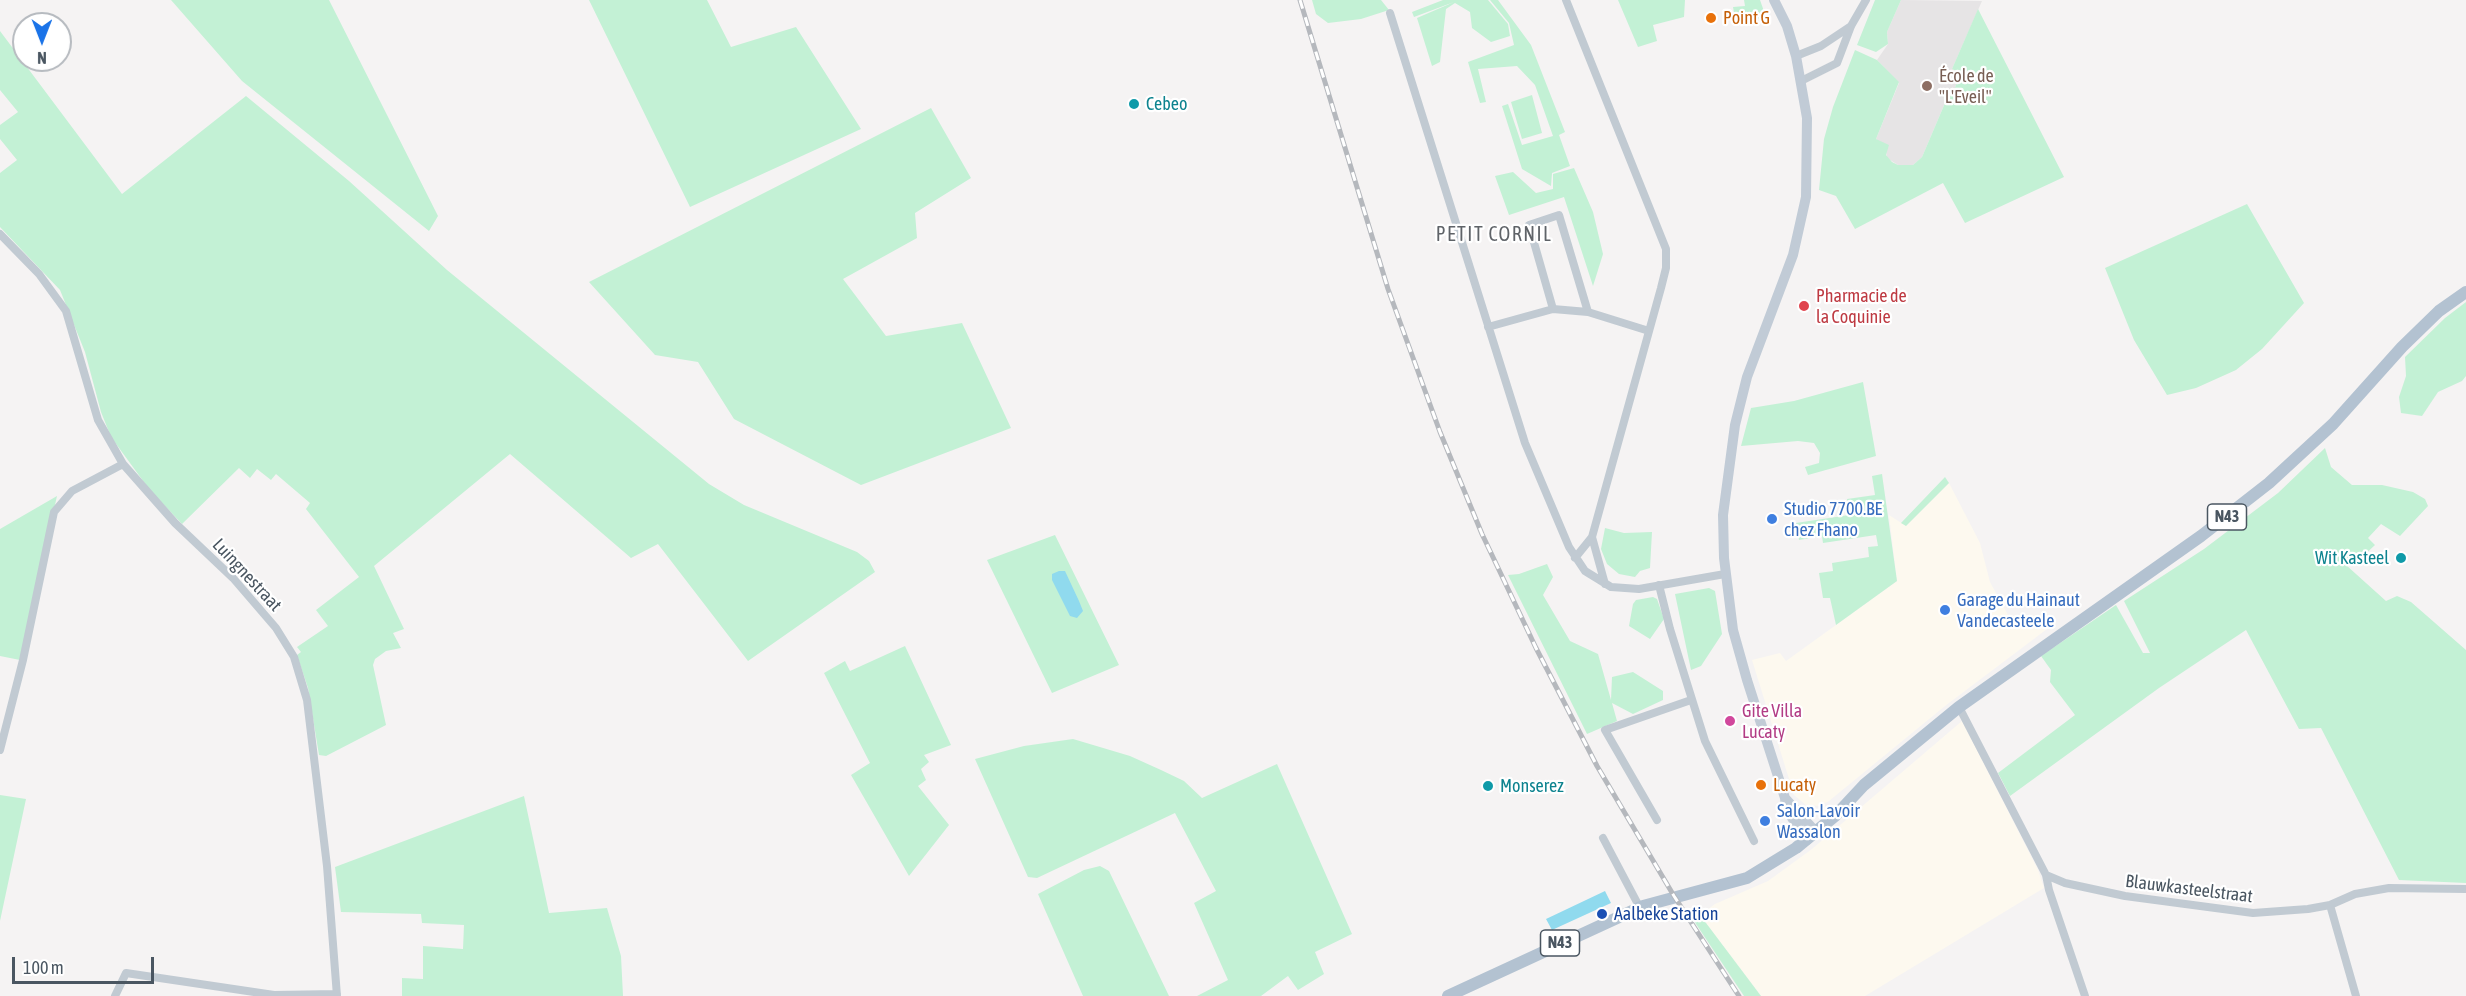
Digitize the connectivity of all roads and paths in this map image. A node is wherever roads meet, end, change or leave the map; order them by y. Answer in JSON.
{"nodes":[{"id":1,"x":1566,"y":0,"type":"edge"},
{"id":2,"x":1774,"y":0,"type":"edge"},
{"id":3,"x":1866,"y":0,"type":"edge"},
{"id":4,"x":1390,"y":13,"type":"dead end"},
{"id":5,"x":1851,"y":26,"type":"junction"},
{"id":6,"x":1796,"y":56,"type":"junction"},
{"id":7,"x":1801,"y":81,"type":"junction"},
{"id":8,"x":0,"y":234,"type":"edge"},
{"id":9,"x":2466,"y":292,"type":"edge"},
{"id":10,"x":1553,"y":309,"type":"junction"},
{"id":11,"x":1588,"y":312,"type":"junction"},
{"id":12,"x":1488,"y":327,"type":"junction"},
{"id":13,"x":1649,"y":331,"type":"junction"},
{"id":14,"x":123,"y":464,"type":"junction"},
{"id":15,"x":1592,"y":537,"type":"junction"},
{"id":16,"x":1575,"y":558,"type":"junction"},
{"id":17,"x":1725,"y":574,"type":"junction"},
{"id":18,"x":1605,"y":584,"type":"junction"},
{"id":19,"x":1659,"y":585,"type":"junction"},
{"id":20,"x":1691,"y":700,"type":"junction"},
{"id":21,"x":1959,"y":707,"type":"junction"},
{"id":22,"x":0,"y":750,"type":"edge"},
{"id":23,"x":1657,"y":820,"type":"dead end"},
{"id":24,"x":1812,"y":836,"type":"junction"},
{"id":25,"x":1603,"y":838,"type":"dead end"},
{"id":26,"x":1754,"y":841,"type":"dead end"},
{"id":27,"x":2046,"y":874,"type":"junction"},
{"id":28,"x":2466,"y":889,"type":"edge"},
{"id":29,"x":2330,"y":905,"type":"junction"},
{"id":30,"x":1640,"y":908,"type":"junction"},
{"id":31,"x":337,"y":995,"type":"edge"},
{"id":32,"x":115,"y":996,"type":"edge"},
{"id":33,"x":1448,"y":996,"type":"edge"},
{"id":34,"x":2085,"y":996,"type":"edge"},
{"id":35,"x":2356,"y":996,"type":"edge"}],
"edges":[{"from":1,"to":13,"type":"street"},
{"from":2,"to":6,"type":"main road"},
{"from":3,"to":5,"type":"street"},
{"from":4,"to":12,"type":"street"},
{"from":5,"to":6,"type":"street"},
{"from":5,"to":7,"type":"street"},
{"from":6,"to":7,"type":"main road"},
{"from":7,"to":17,"type":"main road"},
{"from":8,"to":14,"type":"street","name":"Luingnestraat"},
{"from":9,"to":21,"type":"main road","number":"N43"},
{"from":10,"to":11,"type":"street"},
{"from":10,"to":11,"type":"street"},
{"from":10,"to":12,"type":"street"},
{"from":11,"to":13,"type":"street"},
{"from":12,"to":16,"type":"street"},
{"from":13,"to":15,"type":"street"},
{"from":14,"to":22,"type":"street"},
{"from":14,"to":31,"type":"street","name":"Luingnestraat"},
{"from":15,"to":16,"type":"street"},
{"from":15,"to":18,"type":"street"},
{"from":16,"to":18,"type":"street"},
{"from":17,"to":19,"type":"street"},
{"from":17,"to":24,"type":"main road"},
{"from":18,"to":19,"type":"street"},
{"from":19,"to":20,"type":"street"},
{"from":20,"to":23,"type":"street"},
{"from":20,"to":26,"type":"street"},
{"from":21,"to":24,"type":"main road","number":"N43"},
{"from":21,"to":27,"type":"street"},
{"from":24,"to":30,"type":"main road","number":"N43"},
{"from":25,"to":30,"type":"street"},
{"from":27,"to":29,"type":"street","name":"Blauwkasteelstraat"},
{"from":27,"to":34,"type":"street"},
{"from":28,"to":29,"type":"street","name":"Blauwkasteelstraat"},
{"from":29,"to":35,"type":"street"},
{"from":30,"to":33,"type":"main road","number":"N43"},
{"from":31,"to":32,"type":"street","name":"Luingnestraat"}]}
